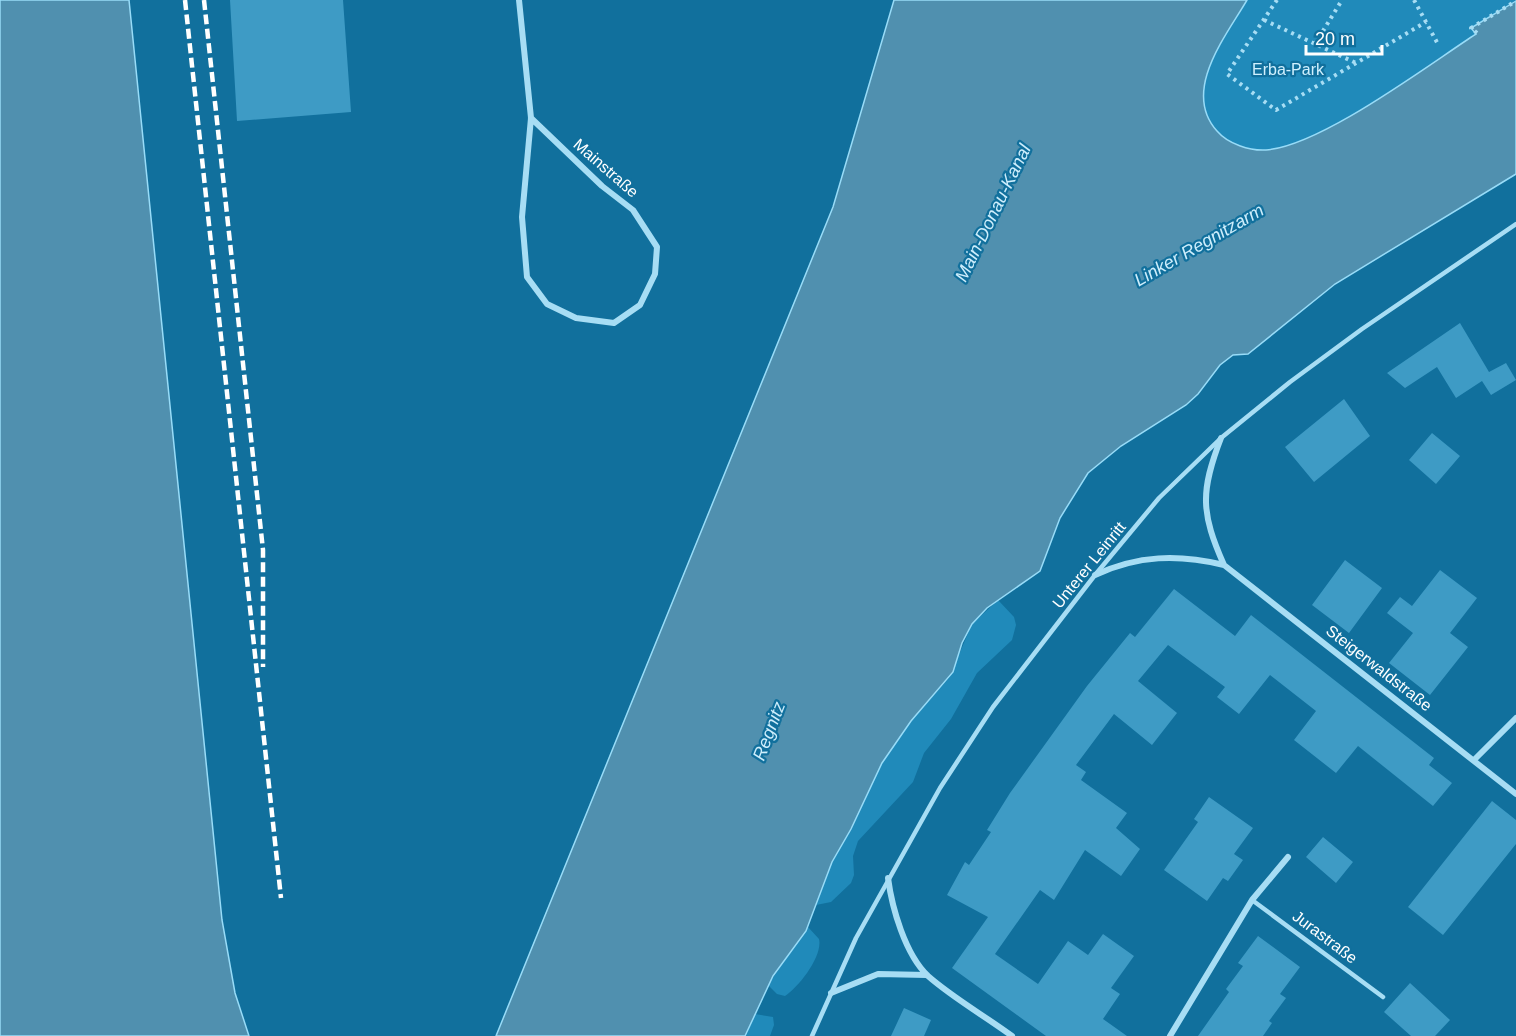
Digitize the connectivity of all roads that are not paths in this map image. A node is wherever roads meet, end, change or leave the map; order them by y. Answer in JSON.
{"nodes":[{"id":1,"x":519,"y":0,"type":"edge"},
{"id":2,"x":531,"y":118,"type":"junction"},
{"id":3,"x":1516,"y":224,"type":"edge"},
{"id":4,"x":1221,"y":438,"type":"junction"},
{"id":5,"x":1224,"y":565,"type":"junction"},
{"id":6,"x":1095,"y":575,"type":"junction"},
{"id":7,"x":1516,"y":718,"type":"edge"},
{"id":8,"x":1474,"y":760,"type":"junction"},
{"id":9,"x":1516,"y":794,"type":"edge"},
{"id":10,"x":1288,"y":857,"type":"dead end"},
{"id":11,"x":888,"y":878,"type":"junction"},
{"id":12,"x":1252,"y":900,"type":"junction"},
{"id":13,"x":927,"y":975,"type":"junction"},
{"id":14,"x":831,"y":993,"type":"junction"},
{"id":15,"x":1383,"y":997,"type":"dead end"},
{"id":16,"x":812,"y":1036,"type":"edge"},
{"id":17,"x":1012,"y":1036,"type":"edge"},
{"id":18,"x":1170,"y":1036,"type":"edge"}],
"edges":[{"from":1,"to":2,"type":"street","name":"Mainstraße"},
{"from":2,"to":2,"type":"street","name":"Mainstraße"},
{"from":3,"to":4,"type":"lane","name":"Unterer Leinritt"},
{"from":4,"to":5,"type":"street"},
{"from":4,"to":6,"type":"lane","name":"Unterer Leinritt"},
{"from":5,"to":6,"type":"street","name":"Steigerwaldstraße"},
{"from":5,"to":8,"type":"street","name":"Steigerwaldstraße"},
{"from":6,"to":11,"type":"lane","name":"Unterer Leinritt"},
{"from":7,"to":8,"type":"street"},
{"from":8,"to":9,"type":"street","name":"Steigerwaldstraße"},
{"from":10,"to":12,"type":"street"},
{"from":11,"to":13,"type":"street"},
{"from":11,"to":14,"type":"lane","name":"Unterer Leinritt"},
{"from":12,"to":15,"type":"lane","name":"Jurastraße"},
{"from":12,"to":18,"type":"street"},
{"from":13,"to":14,"type":"street"},
{"from":13,"to":17,"type":"street"},
{"from":14,"to":16,"type":"lane","name":"Unterer Leinritt"}]}
